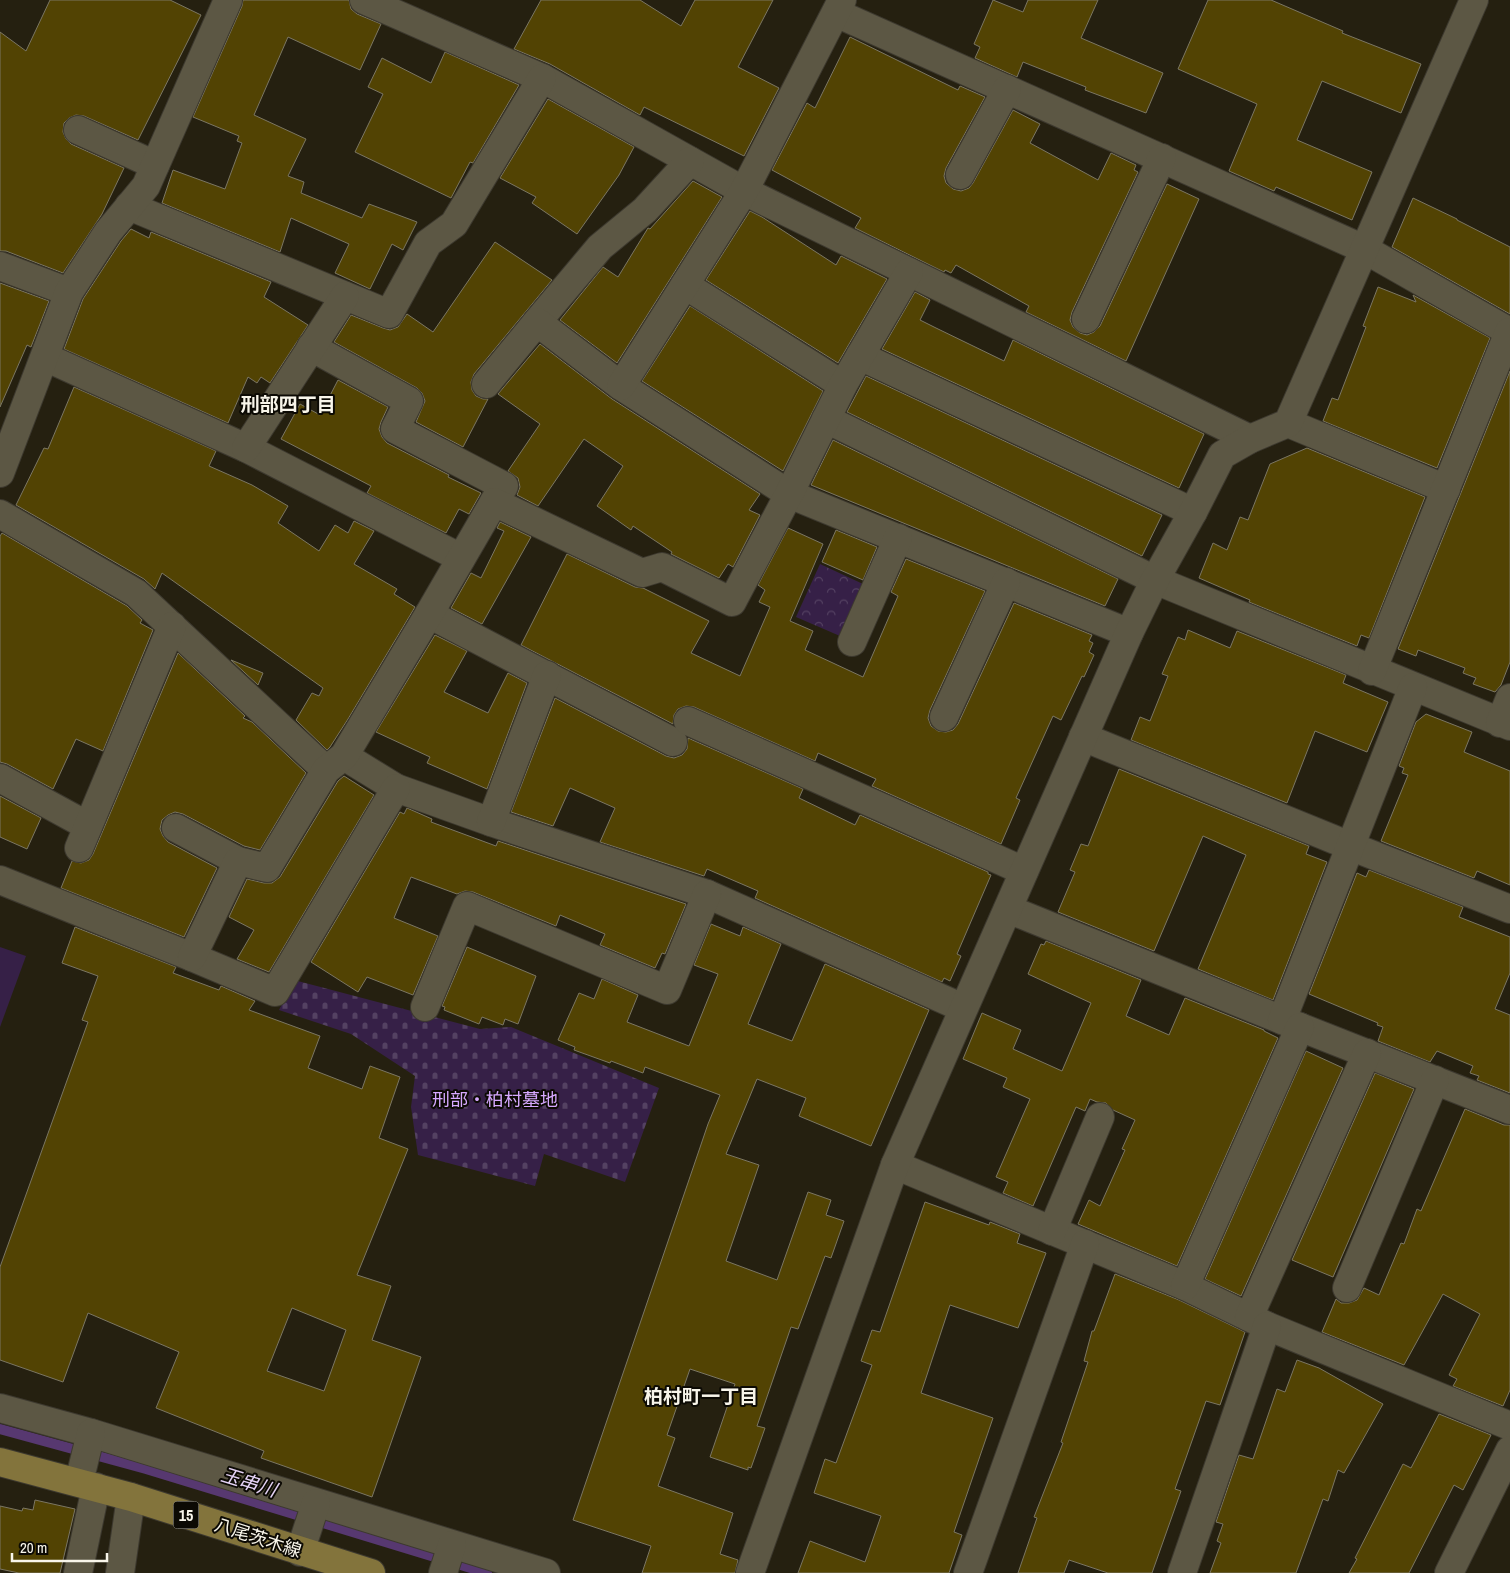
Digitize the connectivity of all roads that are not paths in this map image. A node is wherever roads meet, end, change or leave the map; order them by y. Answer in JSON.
{"nodes":[{"id":1,"x":364,"y":0,"type":"edge"},
{"id":2,"x":1474,"y":0,"type":"edge"},
{"id":3,"x":225,"y":1,"type":"edge"},
{"id":4,"x":839,"y":7,"type":"edge"},
{"id":5,"x":542,"y":78,"type":"junction"},
{"id":6,"x":1007,"y":89,"type":"junction"},
{"id":7,"x":78,"y":130,"type":"dead end"},
{"id":8,"x":1162,"y":158,"type":"junction"},
{"id":9,"x":690,"y":161,"type":"junction"},
{"id":10,"x":155,"y":165,"type":"junction"},
{"id":11,"x":960,"y":175,"type":"dead end"},
{"id":12,"x":744,"y":191,"type":"junction"},
{"id":13,"x":129,"y":206,"type":"junction"},
{"id":14,"x":1364,"y":249,"type":"junction"},
{"id":15,"x":0,"y":266,"type":"edge"},
{"id":16,"x":909,"y":272,"type":"junction"},
{"id":17,"x":685,"y":285,"type":"junction"},
{"id":18,"x":69,"y":292,"type":"junction"},
{"id":19,"x":345,"y":296,"type":"junction"},
{"id":20,"x":1086,"y":319,"type":"dead end"},
{"id":21,"x":537,"y":322,"type":"junction"},
{"id":22,"x":1510,"y":332,"type":"edge"},
{"id":23,"x":311,"y":347,"type":"junction"},
{"id":24,"x":860,"y":356,"type":"junction"},
{"id":25,"x":45,"y":357,"type":"junction"},
{"id":26,"x":486,"y":384,"type":"dead end"},
{"id":27,"x":844,"y":385,"type":"junction"},
{"id":28,"x":621,"y":386,"type":"junction"},
{"id":29,"x":826,"y":419,"type":"junction"},
{"id":30,"x":1288,"y":423,"type":"junction"},
{"id":31,"x":1250,"y":438,"type":"junction"},
{"id":32,"x":246,"y":448,"type":"junction"},
{"id":33,"x":0,"y":473,"type":"edge"},
{"id":34,"x":1446,"y":489,"type":"junction"},
{"id":35,"x":790,"y":494,"type":"junction"},
{"id":36,"x":494,"y":502,"type":"junction"},
{"id":37,"x":1193,"y":512,"type":"junction"},
{"id":38,"x":0,"y":514,"type":"edge"},
{"id":39,"x":898,"y":538,"type":"junction"},
{"id":40,"x":461,"y":558,"type":"junction"},
{"id":41,"x":1155,"y":580,"type":"junction"},
{"id":42,"x":1006,"y":582,"type":"junction"},
{"id":43,"x":429,"y":614,"type":"junction"},
{"id":44,"x":172,"y":626,"type":"junction"},
{"id":45,"x":1129,"y":633,"type":"junction"},
{"id":46,"x":852,"y":642,"type":"dead end"},
{"id":47,"x":1372,"y":671,"type":"junction"},
{"id":48,"x":547,"y":676,"type":"junction"},
{"id":49,"x":1414,"y":687,"type":"junction"},
{"id":50,"x":1507,"y":716,"type":"edge"},
{"id":51,"x":944,"y":717,"type":"dead end"},
{"id":52,"x":1083,"y":738,"type":"junction"},
{"id":53,"x":335,"y":763,"type":"junction"},
{"id":54,"x":0,"y":778,"type":"edge"},
{"id":55,"x":396,"y":788,"type":"junction"},
{"id":56,"x":492,"y":822,"type":"junction"},
{"id":57,"x":176,"y":828,"type":"dead end"},
{"id":58,"x":1350,"y":846,"type":"junction"},
{"id":59,"x":238,"y":861,"type":"junction"},
{"id":60,"x":1024,"y":871,"type":"junction"},
{"id":61,"x":0,"y":880,"type":"edge"},
{"id":62,"x":707,"y":894,"type":"junction"},
{"id":63,"x":1008,"y":908,"type":"junction"},
{"id":64,"x":1510,"y":909,"type":"edge"},
{"id":65,"x":192,"y":956,"type":"junction"},
{"id":66,"x":425,"y":1007,"type":"dead end"},
{"id":67,"x":963,"y":1008,"type":"junction"},
{"id":68,"x":1291,"y":1023,"type":"junction"},
{"id":69,"x":1367,"y":1053,"type":"junction"},
{"id":70,"x":1435,"y":1080,"type":"junction"},
{"id":71,"x":1510,"y":1110,"type":"edge"},
{"id":72,"x":1100,"y":1118,"type":"dead end"},
{"id":73,"x":895,"y":1165,"type":"junction"},
{"id":74,"x":1052,"y":1231,"type":"junction"},
{"id":75,"x":1085,"y":1244,"type":"junction"},
{"id":76,"x":1184,"y":1286,"type":"junction"},
{"id":77,"x":1347,"y":1288,"type":"dead end"},
{"id":78,"x":1258,"y":1322,"type":"junction"},
{"id":79,"x":0,"y":1408,"type":"edge"},
{"id":80,"x":1510,"y":1426,"type":"edge"},
{"id":81,"x":1510,"y":1450,"type":"edge"},
{"id":82,"x":0,"y":1462,"type":"edge"},
{"id":83,"x":87,"y":1462,"type":"junction"},
{"id":84,"x":131,"y":1497,"type":"junction"},
{"id":85,"x":315,"y":1506,"type":"junction"},
{"id":86,"x":302,"y":1544,"type":"junction"},
{"id":87,"x":448,"y":1557,"type":"edge"},
{"id":88,"x":78,"y":1573,"type":"edge"},
{"id":89,"x":120,"y":1573,"type":"edge"},
{"id":90,"x":371,"y":1573,"type":"edge"},
{"id":91,"x":546,"y":1573,"type":"edge"},
{"id":92,"x":750,"y":1573,"type":"edge"},
{"id":93,"x":968,"y":1573,"type":"edge"},
{"id":94,"x":1182,"y":1573,"type":"edge"},
{"id":95,"x":1449,"y":1573,"type":"edge"}],
"edges":[{"from":1,"to":5,"type":"street"},
{"from":2,"to":14,"type":"street"},
{"from":3,"to":10,"type":"street"},
{"from":4,"to":6,"type":"street"},
{"from":4,"to":12,"type":"street"},
{"from":5,"to":9,"type":"street"},
{"from":5,"to":19,"type":"street"},
{"from":6,"to":8,"type":"street"},
{"from":6,"to":11,"type":"street"},
{"from":7,"to":10,"type":"street"},
{"from":8,"to":14,"type":"street"},
{"from":8,"to":20,"type":"street"},
{"from":9,"to":12,"type":"street"},
{"from":9,"to":21,"type":"street"},
{"from":10,"to":13,"type":"street"},
{"from":12,"to":16,"type":"street"},
{"from":12,"to":17,"type":"street"},
{"from":13,"to":18,"type":"street"},
{"from":13,"to":19,"type":"street"},
{"from":14,"to":22,"type":"street"},
{"from":14,"to":30,"type":"street"},
{"from":15,"to":18,"type":"street"},
{"from":16,"to":24,"type":"street"},
{"from":16,"to":31,"type":"street"},
{"from":17,"to":27,"type":"street"},
{"from":17,"to":28,"type":"street"},
{"from":18,"to":25,"type":"street"},
{"from":19,"to":23,"type":"street"},
{"from":21,"to":26,"type":"street"},
{"from":21,"to":28,"type":"street"},
{"from":22,"to":34,"type":"street"},
{"from":23,"to":32,"type":"street"},
{"from":23,"to":36,"type":"street"},
{"from":24,"to":27,"type":"street"},
{"from":24,"to":37,"type":"street"},
{"from":25,"to":32,"type":"street"},
{"from":25,"to":33,"type":"street"},
{"from":27,"to":29,"type":"street"},
{"from":28,"to":35,"type":"street"},
{"from":29,"to":35,"type":"street"},
{"from":29,"to":41,"type":"street"},
{"from":30,"to":31,"type":"street"},
{"from":30,"to":34,"type":"street"},
{"from":31,"to":37,"type":"street"},
{"from":32,"to":40,"type":"street"},
{"from":34,"to":47,"type":"street"},
{"from":35,"to":36,"type":"street"},
{"from":35,"to":39,"type":"street"},
{"from":36,"to":40,"type":"street"},
{"from":37,"to":41,"type":"street"},
{"from":38,"to":44,"type":"street"},
{"from":39,"to":42,"type":"street"},
{"from":39,"to":46,"type":"street"},
{"from":40,"to":43,"type":"street"},
{"from":41,"to":45,"type":"street"},
{"from":41,"to":47,"type":"street"},
{"from":42,"to":45,"type":"street"},
{"from":42,"to":51,"type":"street"},
{"from":43,"to":48,"type":"street"},
{"from":43,"to":53,"type":"street"},
{"from":44,"to":53,"type":"street"},
{"from":44,"to":54,"type":"street"},
{"from":45,"to":52,"type":"street"},
{"from":47,"to":49,"type":"street"},
{"from":48,"to":56,"type":"street"},
{"from":48,"to":60,"type":"street"},
{"from":49,"to":50,"type":"street"},
{"from":49,"to":58,"type":"street"},
{"from":52,"to":58,"type":"street"},
{"from":52,"to":60,"type":"street"},
{"from":53,"to":55,"type":"street"},
{"from":53,"to":59,"type":"street"},
{"from":55,"to":56,"type":"street"},
{"from":55,"to":65,"type":"street"},
{"from":56,"to":62,"type":"street"},
{"from":57,"to":59,"type":"street"},
{"from":58,"to":64,"type":"street"},
{"from":58,"to":68,"type":"street"},
{"from":59,"to":65,"type":"street"},
{"from":60,"to":63,"type":"street"},
{"from":61,"to":65,"type":"street"},
{"from":62,"to":66,"type":"street"},
{"from":62,"to":67,"type":"street"},
{"from":63,"to":67,"type":"street"},
{"from":63,"to":68,"type":"street"},
{"from":67,"to":73,"type":"street"},
{"from":68,"to":69,"type":"street"},
{"from":68,"to":76,"type":"street"},
{"from":69,"to":70,"type":"street"},
{"from":69,"to":78,"type":"street"},
{"from":70,"to":71,"type":"street"},
{"from":70,"to":77,"type":"street"},
{"from":72,"to":74,"type":"street"},
{"from":73,"to":74,"type":"street"},
{"from":73,"to":92,"type":"street"},
{"from":74,"to":75,"type":"street"},
{"from":75,"to":76,"type":"street"},
{"from":75,"to":93,"type":"street"},
{"from":76,"to":78,"type":"street"},
{"from":78,"to":80,"type":"street"},
{"from":78,"to":94,"type":"street"},
{"from":79,"to":83,"type":"street"},
{"from":81,"to":95,"type":"street"},
{"from":82,"to":83,"type":"main road","name":"八尾茨木線","number":"15"},
{"from":83,"to":84,"type":"main road","name":"八尾茨木線","number":"15"},
{"from":83,"to":85,"type":"street"},
{"from":83,"to":88,"type":"street"},
{"from":84,"to":86,"type":"main road","name":"八尾茨木線","number":"15"},
{"from":84,"to":89,"type":"street"},
{"from":85,"to":86,"type":"street"},
{"from":85,"to":87,"type":"street"},
{"from":86,"to":90,"type":"main road","name":"八尾茨木線","number":"15"},
{"from":87,"to":91,"type":"street"}]}
